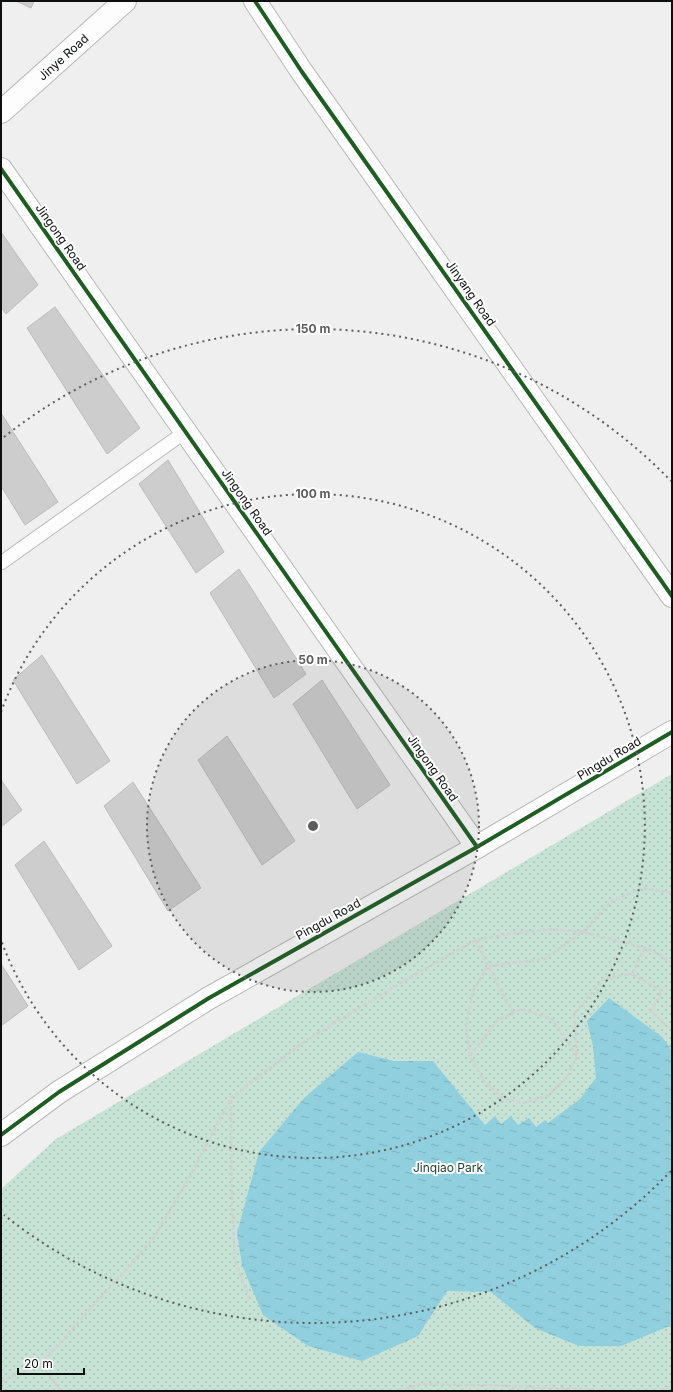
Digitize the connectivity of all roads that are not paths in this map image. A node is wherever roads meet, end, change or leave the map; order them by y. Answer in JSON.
{"nodes":[{"id":1,"x":125,"y":1,"type":"edge"},
{"id":2,"x":255,"y":1,"type":"edge"},
{"id":3,"x":1,"y":112,"type":"edge"},
{"id":4,"x":1,"y":169,"type":"edge"},
{"id":5,"x":185,"y":432,"type":"junction"},
{"id":6,"x":1,"y":563,"type":"edge"},
{"id":7,"x":672,"y":596,"type":"edge"},
{"id":8,"x":672,"y":732,"type":"edge"},
{"id":9,"x":477,"y":847,"type":"junction"},
{"id":10,"x":1,"y":1135,"type":"edge"}],
"edges":[{"from":1,"to":3,"type":"street","name":"Jinye Road"},
{"from":2,"to":7,"type":"street","name":"Jinyang Road"},
{"from":4,"to":5,"type":"street","name":"Jingong Road"},
{"from":5,"to":6,"type":"lane"},
{"from":5,"to":9,"type":"street","name":"Jingong Road"},
{"from":8,"to":9,"type":"street","name":"Pingdu Road"},
{"from":9,"to":10,"type":"street","name":"Pingdu Road"}]}
